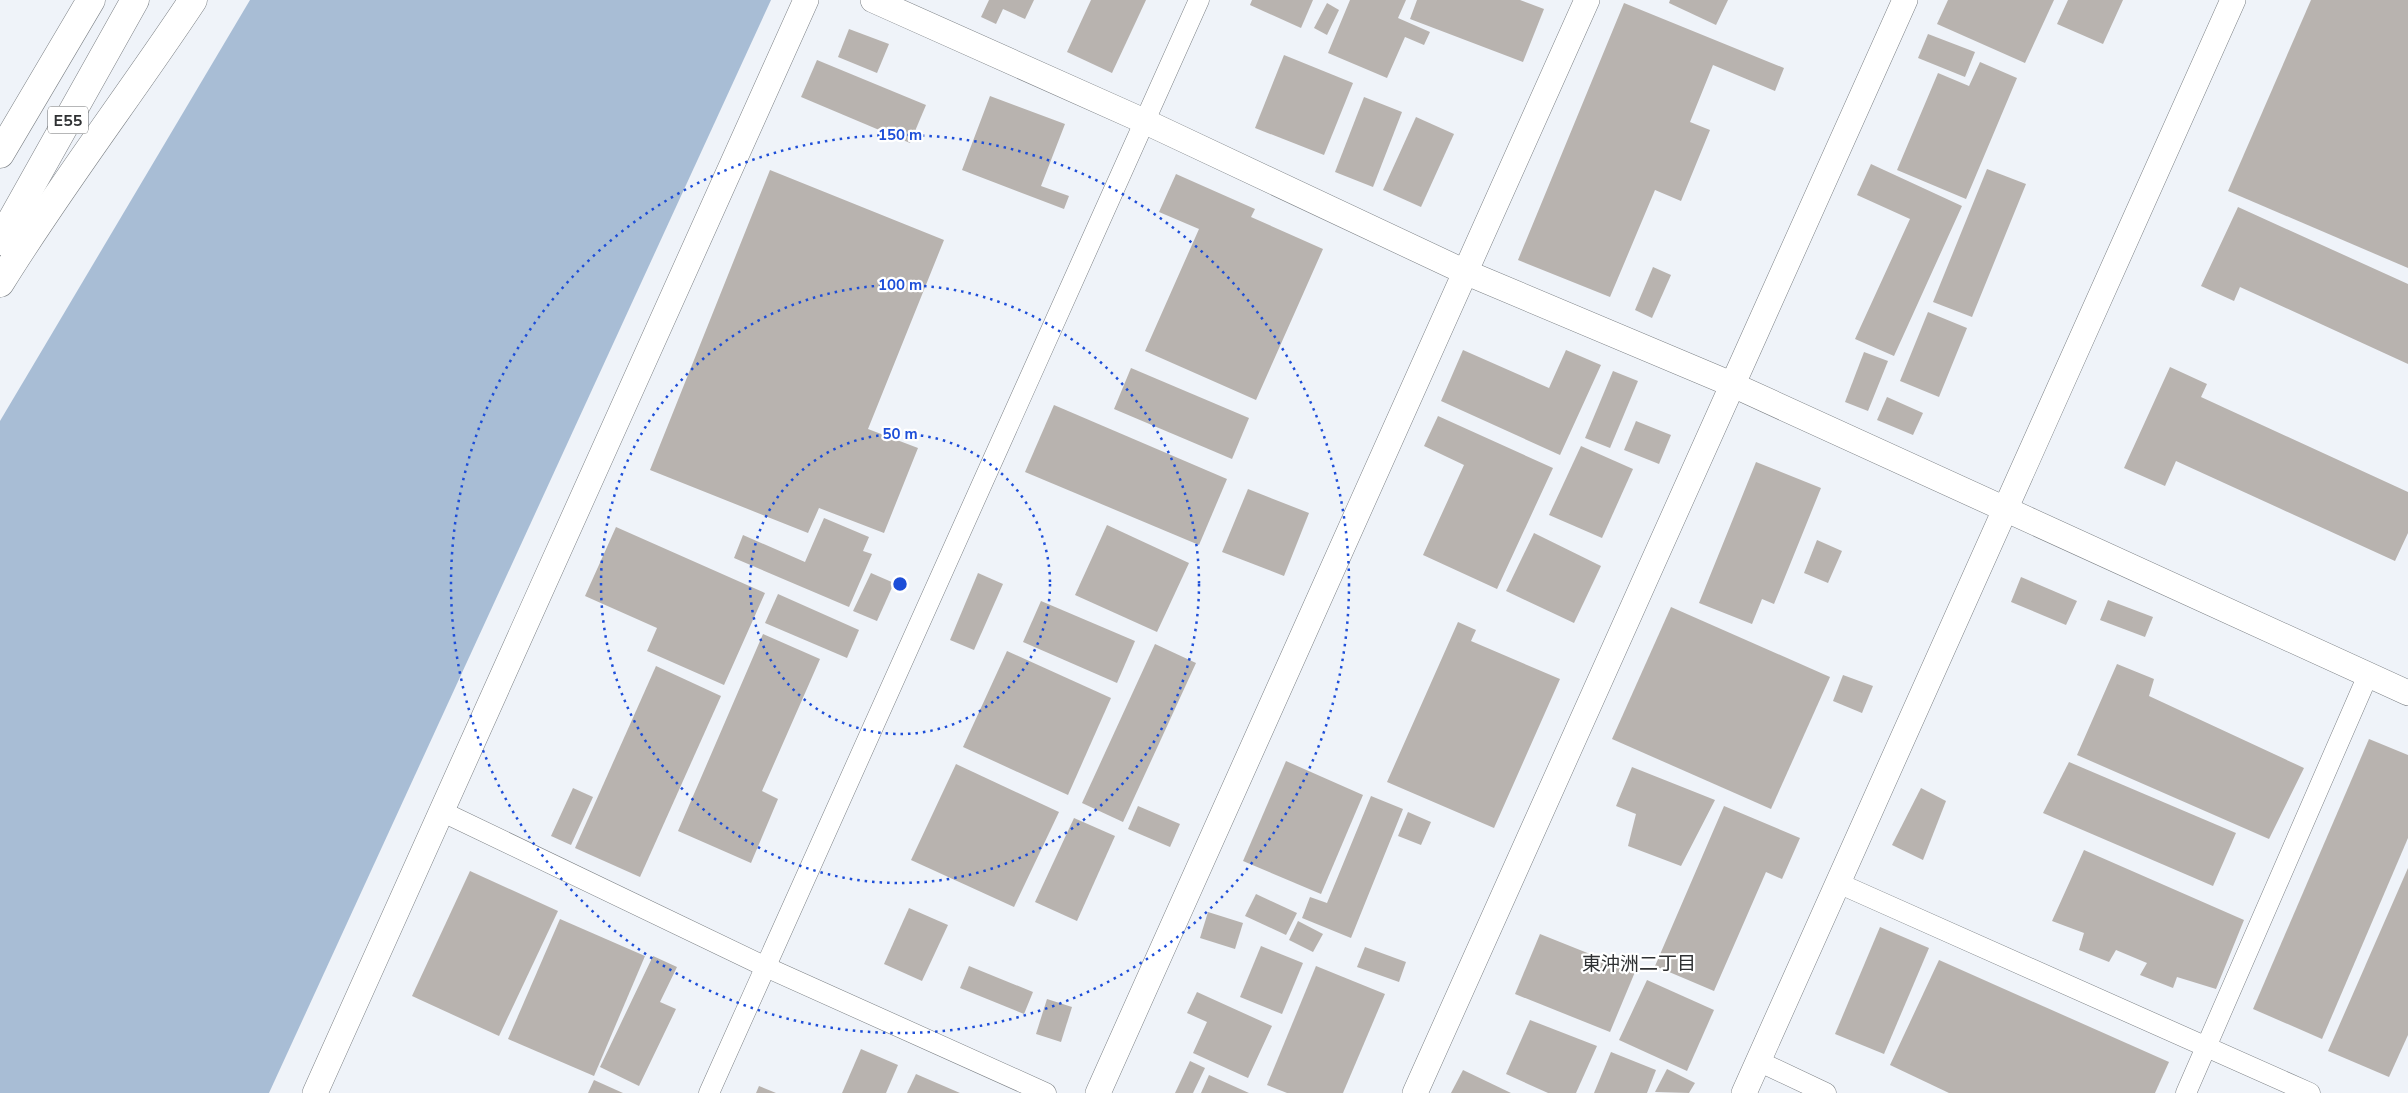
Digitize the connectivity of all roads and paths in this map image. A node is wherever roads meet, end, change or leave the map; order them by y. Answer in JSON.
{"nodes":[{"id":1,"x":91,"y":0,"type":"edge"},
{"id":2,"x":135,"y":0,"type":"edge"},
{"id":3,"x":193,"y":0,"type":"edge"},
{"id":4,"x":806,"y":0,"type":"edge"},
{"id":5,"x":810,"y":0,"type":"edge"},
{"id":6,"x":872,"y":0,"type":"edge"},
{"id":7,"x":1199,"y":0,"type":"edge"},
{"id":8,"x":1586,"y":0,"type":"edge"},
{"id":9,"x":1905,"y":0,"type":"edge"},
{"id":10,"x":2234,"y":0,"type":"edge"},
{"id":11,"x":1146,"y":122,"type":"junction"},
{"id":12,"x":0,"y":154,"type":"edge"},
{"id":13,"x":0,"y":241,"type":"edge"},
{"id":14,"x":1465,"y":272,"type":"junction"},
{"id":15,"x":0,"y":283,"type":"edge"},
{"id":16,"x":1731,"y":384,"type":"junction"},
{"id":17,"x":2006,"y":510,"type":"junction"},
{"id":18,"x":2368,"y":675,"type":"junction"},
{"id":19,"x":2408,"y":693,"type":"edge"},
{"id":20,"x":445,"y":814,"type":"junction"},
{"id":21,"x":1838,"y":883,"type":"junction"},
{"id":22,"x":766,"y":967,"type":"junction"},
{"id":23,"x":2205,"y":1047,"type":"junction"},
{"id":24,"x":1758,"y":1061,"type":"junction"},
{"id":25,"x":315,"y":1093,"type":"edge"},
{"id":26,"x":320,"y":1093,"type":"edge"},
{"id":27,"x":709,"y":1093,"type":"edge"},
{"id":28,"x":1046,"y":1093,"type":"edge"},
{"id":29,"x":1098,"y":1093,"type":"edge"},
{"id":30,"x":1415,"y":1093,"type":"edge"},
{"id":31,"x":1744,"y":1093,"type":"edge"},
{"id":32,"x":1826,"y":1093,"type":"edge"},
{"id":33,"x":2186,"y":1093,"type":"edge"},
{"id":34,"x":2310,"y":1093,"type":"edge"}],
"edges":[{"from":1,"to":12,"type":"highway"},
{"from":2,"to":13,"type":"highway","number":"E55"},
{"from":3,"to":15,"type":"highway"},
{"from":4,"to":25,"type":"street"},
{"from":5,"to":20,"type":"street"},
{"from":6,"to":11,"type":"street"},
{"from":7,"to":11,"type":"street"},
{"from":8,"to":14,"type":"street"},
{"from":9,"to":16,"type":"street"},
{"from":10,"to":17,"type":"street"},
{"from":11,"to":14,"type":"street"},
{"from":11,"to":22,"type":"street"},
{"from":14,"to":16,"type":"street"},
{"from":14,"to":29,"type":"street"},
{"from":16,"to":17,"type":"street"},
{"from":16,"to":30,"type":"street"},
{"from":17,"to":18,"type":"street"},
{"from":17,"to":21,"type":"street"},
{"from":18,"to":19,"type":"street"},
{"from":18,"to":23,"type":"street"},
{"from":20,"to":22,"type":"street"},
{"from":20,"to":26,"type":"street"},
{"from":21,"to":23,"type":"street"},
{"from":21,"to":24,"type":"street"},
{"from":22,"to":27,"type":"street"},
{"from":22,"to":28,"type":"street"},
{"from":23,"to":33,"type":"street"},
{"from":23,"to":34,"type":"street"},
{"from":24,"to":31,"type":"street"},
{"from":24,"to":32,"type":"street"}]}
